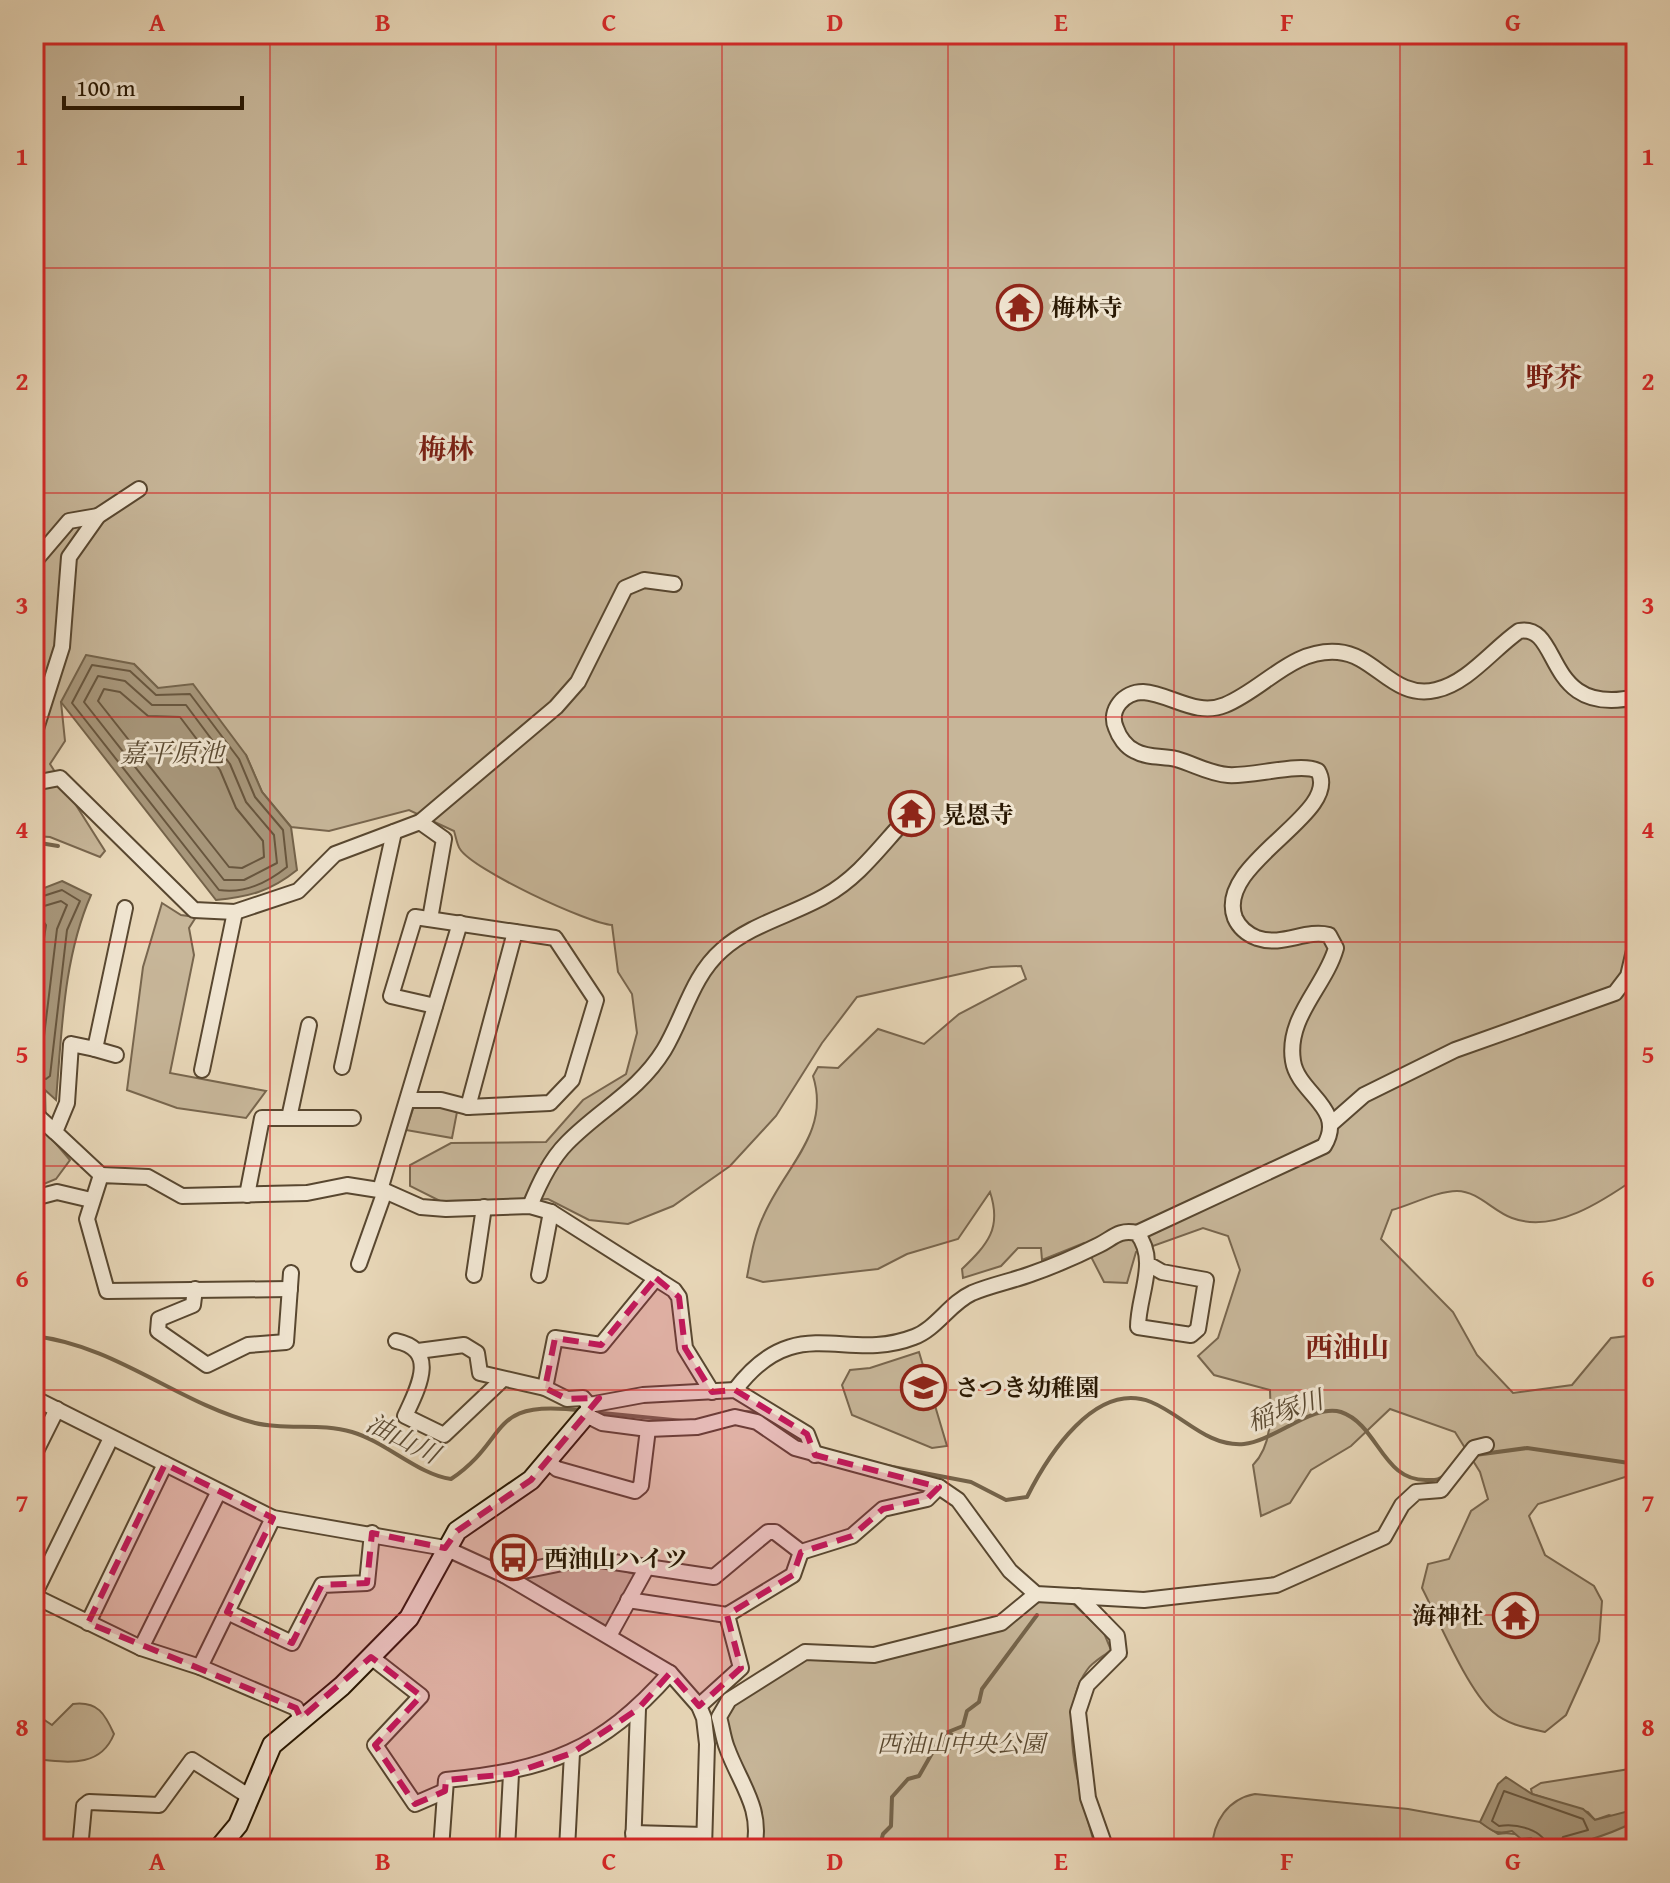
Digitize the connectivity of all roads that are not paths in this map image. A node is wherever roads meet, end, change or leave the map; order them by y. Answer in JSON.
{"nodes":[{"id":1,"x":139,"y":489,"type":"dead end"},
{"id":2,"x":98,"y":516,"type":"junction"},
{"id":3,"x":34,"y":562,"type":"edge"},
{"id":4,"x":674,"y":584,"type":"dead end"},
{"id":5,"x":1636,"y":697,"type":"edge"},
{"id":6,"x":36,"y":714,"type":"edge"},
{"id":7,"x":34,"y":735,"type":"edge"},
{"id":8,"x":34,"y":783,"type":"edge"},
{"id":9,"x":420,"y":822,"type":"junction"},
{"id":10,"x":896,"y":830,"type":"dead end"},
{"id":11,"x":394,"y":832,"type":"junction"},
{"id":12,"x":125,"y":908,"type":"dead end"},
{"id":13,"x":235,"y":912,"type":"junction"},
{"id":14,"x":430,"y":919,"type":"junction"},
{"id":15,"x":460,"y":923,"type":"junction"},
{"id":16,"x":515,"y":932,"type":"junction"},
{"id":17,"x":1636,"y":942,"type":"edge"},
{"id":18,"x":435,"y":1006,"type":"junction"},
{"id":19,"x":309,"y":1025,"type":"dead end"},
{"id":20,"x":95,"y":1049,"type":"junction"},
{"id":21,"x":116,"y":1055,"type":"dead end"},
{"id":22,"x":342,"y":1067,"type":"dead end"},
{"id":23,"x":202,"y":1070,"type":"dead end"},
{"id":24,"x":408,"y":1100,"type":"junction"},
{"id":25,"x":468,"y":1107,"type":"junction"},
{"id":26,"x":34,"y":1113,"type":"edge"},
{"id":27,"x":289,"y":1118,"type":"junction"},
{"id":28,"x":353,"y":1118,"type":"dead end"},
{"id":29,"x":1331,"y":1124,"type":"junction"},
{"id":30,"x":55,"y":1132,"type":"junction"},
{"id":31,"x":101,"y":1175,"type":"junction"},
{"id":32,"x":383,"y":1191,"type":"junction"},
{"id":33,"x":247,"y":1195,"type":"junction"},
{"id":34,"x":34,"y":1198,"type":"edge"},
{"id":35,"x":91,"y":1200,"type":"junction"},
{"id":36,"x":530,"y":1206,"type":"junction"},
{"id":37,"x":484,"y":1207,"type":"junction"},
{"id":38,"x":551,"y":1212,"type":"junction"},
{"id":39,"x":1137,"y":1233,"type":"junction"},
{"id":40,"x":359,"y":1264,"type":"dead end"},
{"id":41,"x":1148,"y":1264,"type":"junction"},
{"id":42,"x":291,"y":1273,"type":"dead end"},
{"id":43,"x":474,"y":1275,"type":"dead end"},
{"id":44,"x":539,"y":1275,"type":"dead end"},
{"id":45,"x":656,"y":1278,"type":"junction"},
{"id":46,"x":195,"y":1289,"type":"junction"},
{"id":47,"x":290,"y":1289,"type":"junction"},
{"id":48,"x":396,"y":1341,"type":"dead end"},
{"id":49,"x":418,"y":1351,"type":"junction"},
{"id":50,"x":502,"y":1380,"type":"junction"},
{"id":51,"x":545,"y":1388,"type":"junction"},
{"id":52,"x":735,"y":1390,"type":"junction"},
{"id":53,"x":712,"y":1392,"type":"junction"},
{"id":54,"x":34,"y":1398,"type":"edge"},
{"id":55,"x":57,"y":1409,"type":"junction"},
{"id":56,"x":587,"y":1410,"type":"junction"},
{"id":57,"x":648,"y":1429,"type":"junction"},
{"id":58,"x":111,"y":1438,"type":"junction"},
{"id":59,"x":1480,"y":1446,"type":"dead end"},
{"id":60,"x":34,"y":1455,"type":"edge"},
{"id":61,"x":815,"y":1455,"type":"junction"},
{"id":62,"x":548,"y":1462,"type":"junction"},
{"id":63,"x":165,"y":1464,"type":"junction"},
{"id":64,"x":939,"y":1487,"type":"junction"},
{"id":65,"x":218,"y":1493,"type":"junction"},
{"id":66,"x":273,"y":1518,"type":"junction"},
{"id":67,"x":372,"y":1533,"type":"junction"},
{"id":68,"x":445,"y":1548,"type":"junction"},
{"id":69,"x":801,"y":1552,"type":"junction"},
{"id":70,"x":647,"y":1567,"type":"junction"},
{"id":71,"x":504,"y":1575,"type":"junction"},
{"id":72,"x":1036,"y":1594,"type":"junction"},
{"id":73,"x":34,"y":1595,"type":"edge"},
{"id":74,"x":1078,"y":1596,"type":"junction"},
{"id":75,"x":628,"y":1600,"type":"junction"},
{"id":76,"x":227,"y":1612,"type":"junction"},
{"id":77,"x":727,"y":1615,"type":"junction"},
{"id":78,"x":88,"y":1623,"type":"junction"},
{"id":79,"x":609,"y":1636,"type":"junction"},
{"id":80,"x":141,"y":1648,"type":"junction"},
{"id":81,"x":371,"y":1657,"type":"junction"},
{"id":82,"x":200,"y":1667,"type":"junction"},
{"id":83,"x":670,"y":1673,"type":"junction"},
{"id":84,"x":699,"y":1706,"type":"junction"},
{"id":85,"x":638,"y":1709,"type":"junction"},
{"id":86,"x":301,"y":1718,"type":"junction"},
{"id":87,"x":572,"y":1753,"type":"junction"},
{"id":88,"x":511,"y":1774,"type":"junction"},
{"id":89,"x":445,"y":1791,"type":"junction"},
{"id":90,"x":250,"y":1797,"type":"junction"},
{"id":91,"x":633,"y":1833,"type":"junction"},
{"id":92,"x":704,"y":1842,"type":"edge"},
{"id":93,"x":80,"y":1849,"type":"edge"},
{"id":94,"x":218,"y":1849,"type":"edge"},
{"id":95,"x":441,"y":1849,"type":"edge"},
{"id":96,"x":507,"y":1849,"type":"edge"},
{"id":97,"x":567,"y":1849,"type":"edge"},
{"id":98,"x":633,"y":1849,"type":"edge"},
{"id":99,"x":754,"y":1849,"type":"edge"},
{"id":100,"x":1106,"y":1849,"type":"edge"}],
"edges":[{"from":1,"to":2,"type":"street"},
{"from":2,"to":3,"type":"street"},
{"from":2,"to":6,"type":"street"},
{"from":4,"to":9,"type":"street"},
{"from":5,"to":29,"type":"street"},
{"from":6,"to":7,"type":"street"},
{"from":8,"to":13,"type":"street"},
{"from":9,"to":11,"type":"street"},
{"from":9,"to":14,"type":"street"},
{"from":10,"to":36,"type":"street"},
{"from":11,"to":13,"type":"street"},
{"from":11,"to":22,"type":"street"},
{"from":12,"to":20,"type":"street"},
{"from":13,"to":23,"type":"street"},
{"from":14,"to":15,"type":"street"},
{"from":14,"to":18,"type":"street"},
{"from":15,"to":16,"type":"street"},
{"from":15,"to":18,"type":"street"},
{"from":16,"to":25,"type":"street"},
{"from":16,"to":25,"type":"street"},
{"from":17,"to":29,"type":"street"},
{"from":18,"to":24,"type":"street"},
{"from":19,"to":27,"type":"street"},
{"from":20,"to":21,"type":"street"},
{"from":20,"to":30,"type":"street"},
{"from":24,"to":25,"type":"street"},
{"from":24,"to":32,"type":"street"},
{"from":26,"to":30,"type":"street"},
{"from":27,"to":28,"type":"street"},
{"from":27,"to":33,"type":"street"},
{"from":29,"to":39,"type":"street"},
{"from":30,"to":31,"type":"street"},
{"from":31,"to":33,"type":"street"},
{"from":31,"to":35,"type":"street"},
{"from":32,"to":33,"type":"street"},
{"from":32,"to":37,"type":"street"},
{"from":32,"to":40,"type":"street"},
{"from":34,"to":35,"type":"street"},
{"from":35,"to":46,"type":"street"},
{"from":36,"to":37,"type":"street"},
{"from":36,"to":38,"type":"street"},
{"from":37,"to":43,"type":"street"},
{"from":38,"to":44,"type":"street"},
{"from":38,"to":45,"type":"street"},
{"from":39,"to":41,"type":"street"},
{"from":39,"to":52,"type":"street"},
{"from":41,"to":41,"type":"street"},
{"from":42,"to":47,"type":"street"},
{"from":45,"to":51,"type":"street"},
{"from":45,"to":53,"type":"street"},
{"from":46,"to":47,"type":"street"},
{"from":46,"to":47,"type":"street"},
{"from":48,"to":49,"type":"street"},
{"from":49,"to":50,"type":"street"},
{"from":49,"to":50,"type":"street"},
{"from":50,"to":51,"type":"street"},
{"from":51,"to":56,"type":"street"},
{"from":52,"to":53,"type":"street"},
{"from":52,"to":61,"type":"street"},
{"from":53,"to":56,"type":"street"},
{"from":54,"to":55,"type":"street"},
{"from":55,"to":58,"type":"street"},
{"from":55,"to":60,"type":"street"},
{"from":56,"to":57,"type":"street"},
{"from":56,"to":62,"type":"street"},
{"from":57,"to":61,"type":"street"},
{"from":57,"to":62,"type":"street"},
{"from":58,"to":63,"type":"street"},
{"from":58,"to":73,"type":"street"},
{"from":59,"to":74,"type":"street"},
{"from":61,"to":64,"type":"street"},
{"from":62,"to":68,"type":"street"},
{"from":63,"to":65,"type":"street"},
{"from":63,"to":78,"type":"street"},
{"from":64,"to":69,"type":"street"},
{"from":64,"to":72,"type":"street"},
{"from":65,"to":66,"type":"street"},
{"from":65,"to":80,"type":"street"},
{"from":66,"to":67,"type":"street"},
{"from":66,"to":76,"type":"street"},
{"from":67,"to":68,"type":"street"},
{"from":67,"to":76,"type":"street"},
{"from":68,"to":71,"type":"street"},
{"from":68,"to":81,"type":"street"},
{"from":69,"to":70,"type":"street"},
{"from":69,"to":77,"type":"street"},
{"from":70,"to":71,"type":"street"},
{"from":70,"to":75,"type":"street"},
{"from":71,"to":79,"type":"street"},
{"from":72,"to":74,"type":"street"},
{"from":72,"to":99,"type":"street"},
{"from":73,"to":78,"type":"street"},
{"from":74,"to":100,"type":"street"},
{"from":75,"to":77,"type":"street"},
{"from":75,"to":79,"type":"street"},
{"from":76,"to":82,"type":"street"},
{"from":77,"to":84,"type":"street"},
{"from":78,"to":80,"type":"street"},
{"from":79,"to":83,"type":"street"},
{"from":80,"to":82,"type":"street"},
{"from":81,"to":86,"type":"street"},
{"from":81,"to":89,"type":"street"},
{"from":82,"to":86,"type":"street"},
{"from":83,"to":84,"type":"street"},
{"from":83,"to":85,"type":"street"},
{"from":84,"to":92,"type":"street"},
{"from":85,"to":87,"type":"street"},
{"from":85,"to":91,"type":"street"},
{"from":86,"to":90,"type":"street"},
{"from":87,"to":88,"type":"street"},
{"from":87,"to":97,"type":"street"},
{"from":88,"to":89,"type":"street"},
{"from":88,"to":96,"type":"street"},
{"from":89,"to":95,"type":"street"},
{"from":90,"to":93,"type":"street"},
{"from":90,"to":94,"type":"street"},
{"from":91,"to":92,"type":"street"},
{"from":91,"to":98,"type":"street"}]}
